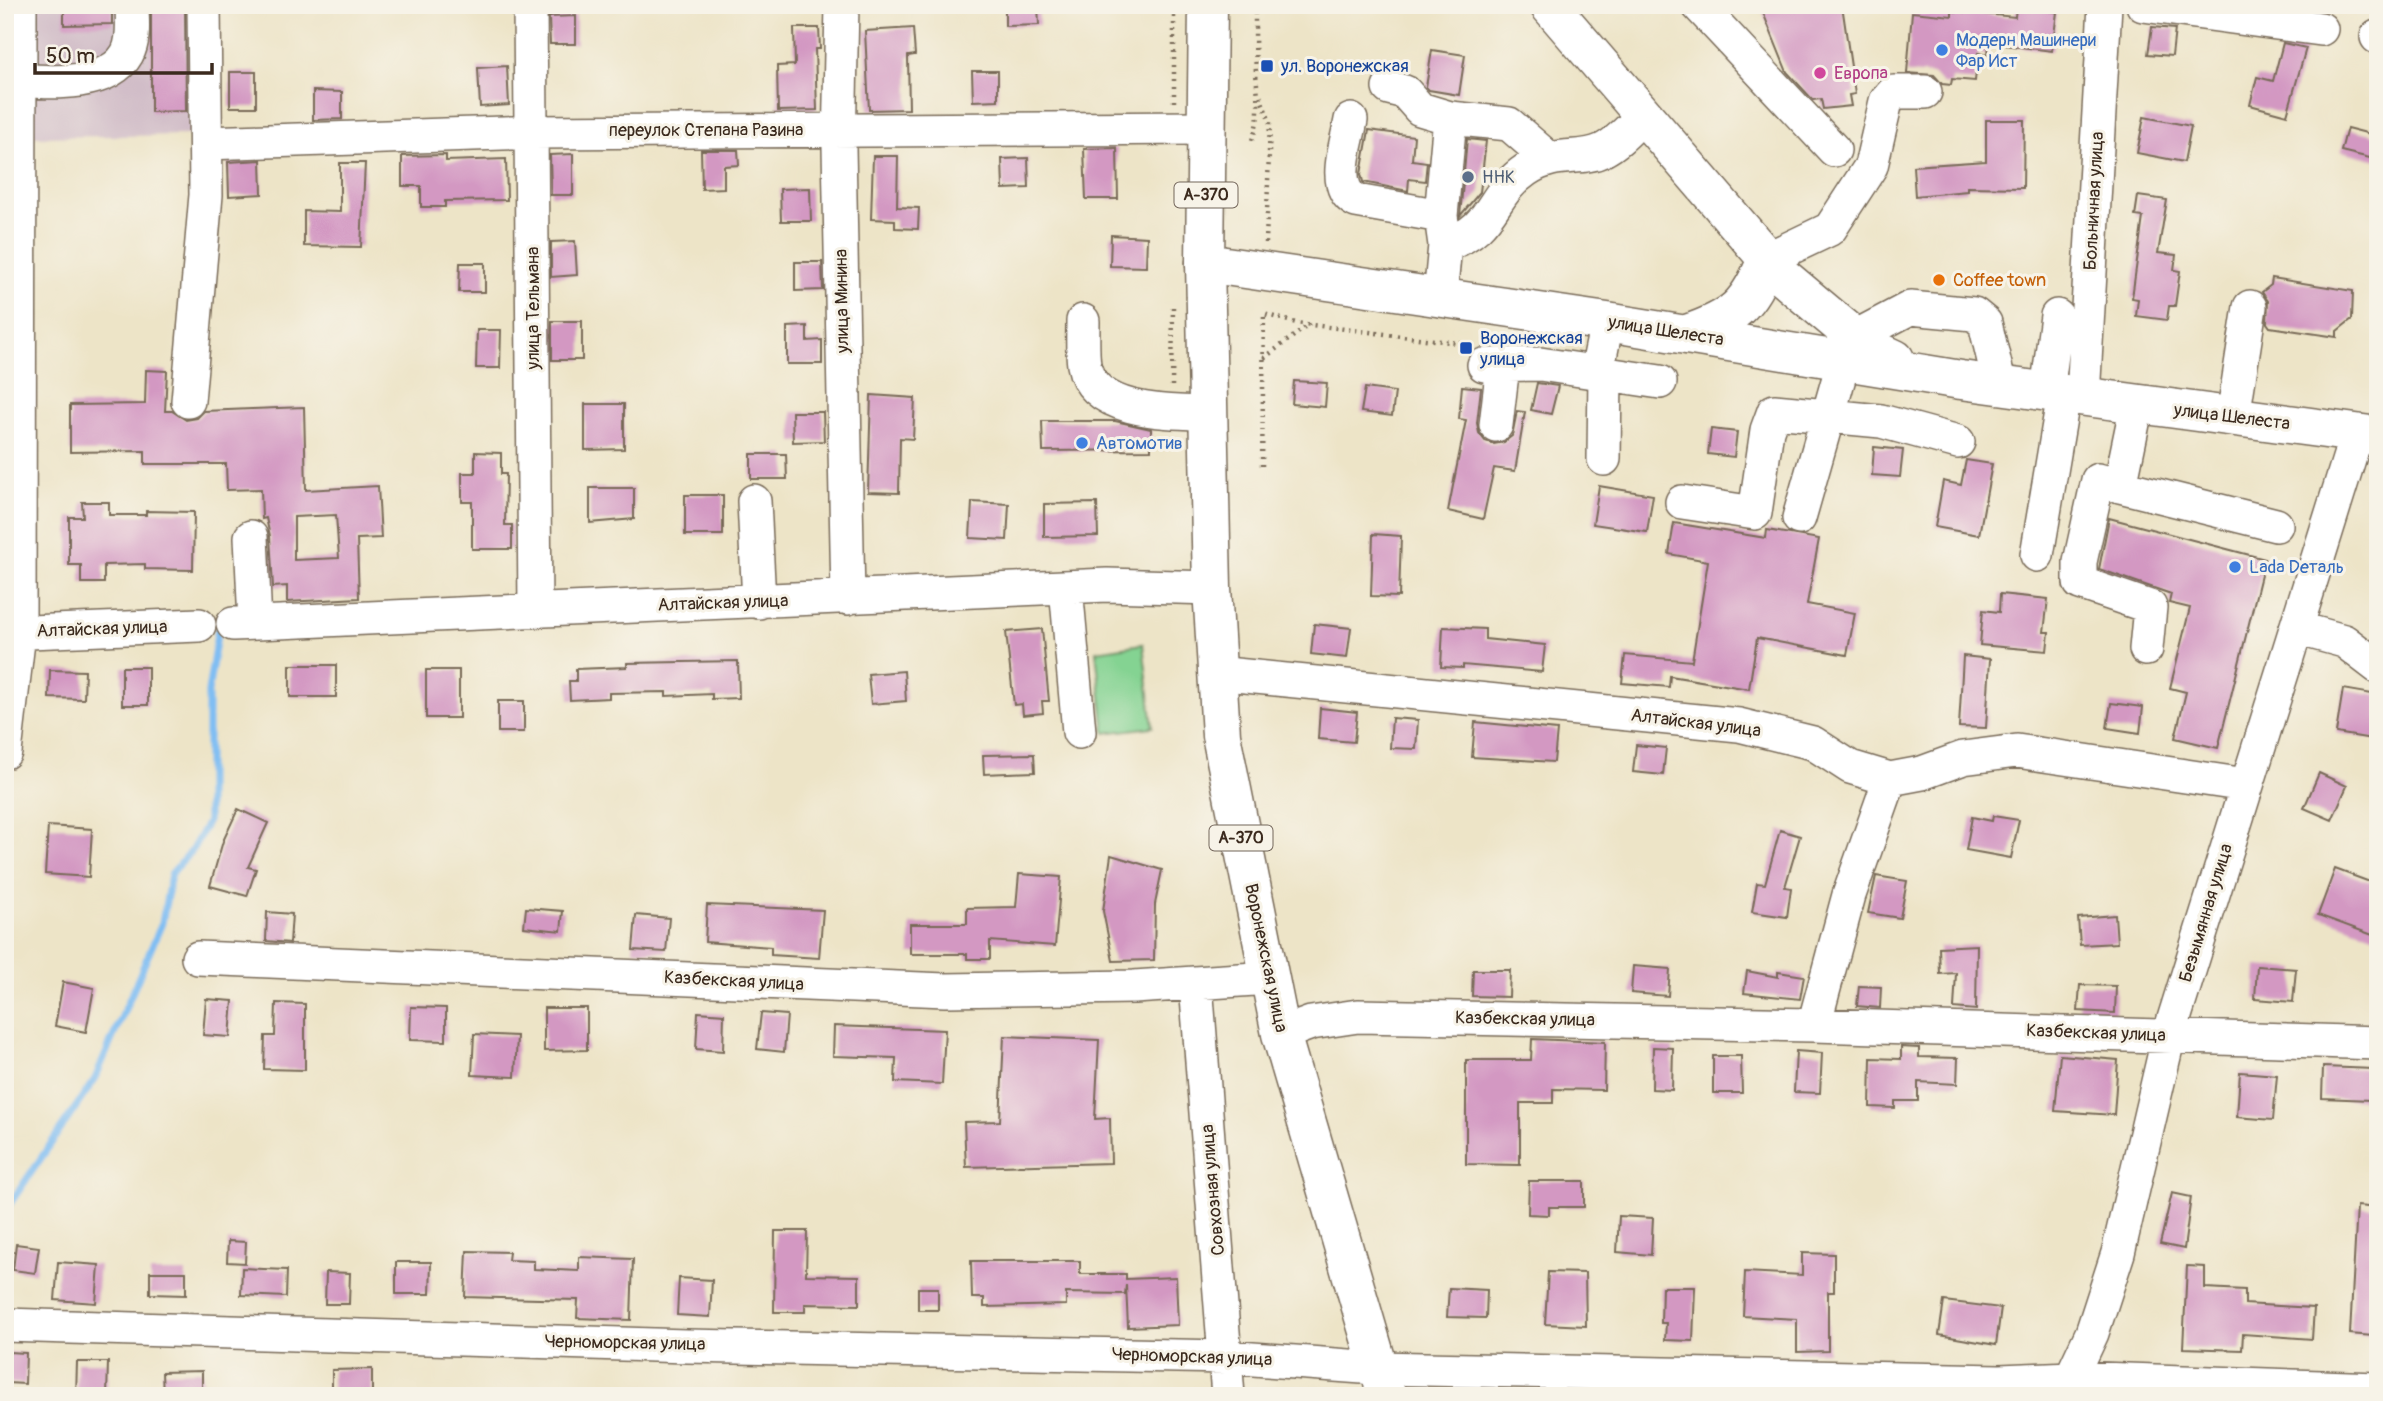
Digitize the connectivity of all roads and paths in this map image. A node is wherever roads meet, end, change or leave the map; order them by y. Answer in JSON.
{"nodes":[{"id":1,"x":20,"y":5,"type":"edge"},
{"id":2,"x":132,"y":5,"type":"edge"},
{"id":3,"x":204,"y":5,"type":"edge"},
{"id":4,"x":530,"y":5,"type":"edge"},
{"id":5,"x":842,"y":5,"type":"edge"},
{"id":6,"x":1208,"y":5,"type":"edge"},
{"id":7,"x":1255,"y":5,"type":"edge"},
{"id":8,"x":1549,"y":5,"type":"edge"},
{"id":9,"x":1699,"y":5,"type":"edge"},
{"id":10,"x":2105,"y":5,"type":"edge"},
{"id":11,"x":2143,"y":5,"type":"edge"},
{"id":12,"x":2322,"y":29,"type":"dead end"},
{"id":13,"x":20,"y":80,"type":"junction"},
{"id":14,"x":1389,"y":88,"type":"dead end"},
{"id":15,"x":1926,"y":92,"type":"dead end"},
{"id":16,"x":1260,"y":96,"type":"junction"},
{"id":17,"x":1644,"y":115,"type":"junction"},
{"id":18,"x":1450,"y":118,"type":"junction"},
{"id":19,"x":1351,"y":120,"type":"dead end"},
{"id":20,"x":1206,"y":128,"type":"junction"},
{"id":21,"x":842,"y":129,"type":"junction"},
{"id":22,"x":532,"y":132,"type":"junction"},
{"id":23,"x":1252,"y":140,"type":"dead end"},
{"id":24,"x":206,"y":143,"type":"junction"},
{"id":25,"x":1834,"y":150,"type":"dead end"},
{"id":26,"x":1547,"y":157,"type":"junction"},
{"id":27,"x":1443,"y":230,"type":"junction"},
{"id":28,"x":1767,"y":259,"type":"junction"},
{"id":29,"x":1205,"y":263,"type":"junction"},
{"id":30,"x":1265,"y":272,"type":"junction"},
{"id":31,"x":1440,"y":298,"type":"junction"},
{"id":32,"x":2250,"y":307,"type":"dead end"},
{"id":33,"x":1264,"y":314,"type":"junction"},
{"id":34,"x":2057,"y":316,"type":"dead end"},
{"id":35,"x":1083,"y":321,"type":"dead end"},
{"id":36,"x":1607,"y":321,"type":"junction"},
{"id":37,"x":1310,"y":324,"type":"junction"},
{"id":38,"x":1687,"y":334,"type":"junction"},
{"id":39,"x":1849,"y":349,"type":"junction"},
{"id":40,"x":1263,"y":359,"type":"junction"},
{"id":41,"x":1487,"y":359,"type":"junction"},
{"id":42,"x":1601,"y":373,"type":"junction"},
{"id":43,"x":1660,"y":383,"type":"dead end"},
{"id":44,"x":2000,"y":386,"type":"junction"},
{"id":45,"x":2065,"y":395,"type":"junction"},
{"id":46,"x":188,"y":401,"type":"dead end"},
{"id":47,"x":2137,"y":404,"type":"junction"},
{"id":48,"x":1208,"y":413,"type":"junction"},
{"id":49,"x":1826,"y":417,"type":"junction"},
{"id":50,"x":2233,"y":417,"type":"junction"},
{"id":51,"x":1496,"y":425,"type":"dead end"},
{"id":52,"x":2367,"y":434,"type":"edge"},
{"id":53,"x":1958,"y":442,"type":"dead end"},
{"id":54,"x":1604,"y":458,"type":"dead end"},
{"id":55,"x":1262,"y":466,"type":"dead end"},
{"id":56,"x":2120,"y":486,"type":"junction"},
{"id":57,"x":754,"y":501,"type":"dead end"},
{"id":58,"x":1682,"y":502,"type":"dead end"},
{"id":59,"x":1799,"y":518,"type":"dead end"},
{"id":60,"x":2276,"y":525,"type":"dead end"},
{"id":61,"x":251,"y":537,"type":"dead end"},
{"id":62,"x":2037,"y":555,"type":"dead end"},
{"id":63,"x":1066,"y":587,"type":"junction"},
{"id":64,"x":1212,"y":587,"type":"junction"},
{"id":65,"x":848,"y":597,"type":"junction"},
{"id":66,"x":759,"y":602,"type":"junction"},
{"id":67,"x":535,"y":611,"type":"junction"},
{"id":68,"x":199,"y":625,"type":"dead end"},
{"id":69,"x":2295,"y":628,"type":"junction"},
{"id":70,"x":12,"y":633,"type":"edge"},
{"id":71,"x":2146,"y":649,"type":"dead end"},
{"id":72,"x":2378,"y":667,"type":"edge"},
{"id":73,"x":1215,"y":673,"type":"junction"},
{"id":74,"x":1079,"y":732,"type":"dead end"},
{"id":75,"x":5,"y":752,"type":"edge"},
{"id":76,"x":1890,"y":779,"type":"junction"},
{"id":77,"x":2246,"y":785,"type":"junction"},
{"id":78,"x":198,"y":958,"type":"dead end"},
{"id":79,"x":1270,"y":978,"type":"junction"},
{"id":80,"x":1196,"y":984,"type":"junction"},
{"id":81,"x":1814,"y":1025,"type":"junction"},
{"id":82,"x":1281,"y":1034,"type":"junction"},
{"id":83,"x":2169,"y":1035,"type":"junction"},
{"id":84,"x":2378,"y":1043,"type":"edge"},
{"id":85,"x":5,"y":1325,"type":"edge"},
{"id":86,"x":1226,"y":1357,"type":"junction"},
{"id":87,"x":1382,"y":1382,"type":"edge"},
{"id":88,"x":1502,"y":1383,"type":"edge"},
{"id":89,"x":2069,"y":1387,"type":"edge"},
{"id":90,"x":2378,"y":1390,"type":"edge"},
{"id":91,"x":1228,"y":1396,"type":"edge"}],
"edges":[{"from":1,"to":13,"type":"street"},
{"from":2,"to":13,"type":"street"},
{"from":3,"to":24,"type":"street"},
{"from":4,"to":22,"type":"street","name":"улица Тельмана"},
{"from":5,"to":21,"type":"street","name":"улица Минина"},
{"from":6,"to":20,"type":"main road","name":"Воронежская улица","number":"А-370"},
{"from":7,"to":16,"type":"path"},
{"from":8,"to":17,"type":"main road"},
{"from":9,"to":25,"type":"street"},
{"from":10,"to":45,"type":"street","name":"Больничная улица"},
{"from":11,"to":12,"type":"street"},
{"from":13,"to":70,"type":"street"},
{"from":14,"to":18,"type":"street"},
{"from":15,"to":28,"type":"street"},
{"from":16,"to":23,"type":"path"},
{"from":16,"to":30,"type":"path"},
{"from":17,"to":26,"type":"street"},
{"from":17,"to":28,"type":"main road"},
{"from":18,"to":26,"type":"street"},
{"from":18,"to":27,"type":"street"},
{"from":19,"to":27,"type":"street"},
{"from":20,"to":21,"type":"street","name":"переулок Степана Разина"},
{"from":20,"to":29,"type":"main road","name":"Воронежская улица","number":"А-370"},
{"from":21,"to":22,"type":"street","name":"переулок Степана Разина"},
{"from":21,"to":65,"type":"street","name":"улица Минина"},
{"from":22,"to":24,"type":"street","name":"переулок Степана Разина"},
{"from":22,"to":67,"type":"street","name":"улица Тельмана"},
{"from":24,"to":46,"type":"street"},
{"from":26,"to":27,"type":"street"},
{"from":27,"to":31,"type":"street"},
{"from":28,"to":38,"type":"main road"},
{"from":28,"to":39,"type":"main road"},
{"from":29,"to":30,"type":"main road","name":"улица Шелеста"},
{"from":29,"to":48,"type":"main road","name":"Воронежская улица","number":"А-370"},
{"from":30,"to":31,"type":"main road","name":"улица Шелеста"},
{"from":30,"to":33,"type":"path"},
{"from":31,"to":36,"type":"main road","name":"улица Шелеста"},
{"from":32,"to":50,"type":"street"},
{"from":33,"to":37,"type":"path"},
{"from":33,"to":40,"type":"path"},
{"from":34,"to":45,"type":"street"},
{"from":35,"to":48,"type":"street"},
{"from":36,"to":38,"type":"main road","name":"улица Шелеста"},
{"from":36,"to":42,"type":"street"},
{"from":37,"to":40,"type":"path"},
{"from":37,"to":41,"type":"path"},
{"from":38,"to":39,"type":"main road","name":"улица Шелеста"},
{"from":39,"to":44,"type":"main road","name":"улица Шелеста"},
{"from":39,"to":44,"type":"street"},
{"from":39,"to":49,"type":"street"},
{"from":40,"to":55,"type":"path"},
{"from":41,"to":42,"type":"street"},
{"from":41,"to":51,"type":"street"},
{"from":42,"to":43,"type":"street"},
{"from":42,"to":54,"type":"street"},
{"from":44,"to":45,"type":"main road","name":"улица Шелеста"},
{"from":45,"to":47,"type":"main road","name":"улица Шелеста"},
{"from":45,"to":62,"type":"street"},
{"from":47,"to":50,"type":"main road","name":"улица Шелеста"},
{"from":47,"to":56,"type":"street"},
{"from":48,"to":64,"type":"main road","name":"Воронежская улица","number":"А-370"},
{"from":49,"to":53,"type":"street"},
{"from":49,"to":58,"type":"street"},
{"from":49,"to":59,"type":"street"},
{"from":50,"to":52,"type":"main road","name":"улица Шелеста"},
{"from":52,"to":69,"type":"street","name":"Безымянная улица"},
{"from":56,"to":60,"type":"street"},
{"from":56,"to":71,"type":"street"},
{"from":57,"to":66,"type":"street"},
{"from":61,"to":67,"type":"street","name":"Алтайская улица"},
{"from":63,"to":64,"type":"street","name":"Алтайская улица"},
{"from":63,"to":65,"type":"street","name":"Алтайская улица"},
{"from":63,"to":74,"type":"street"},
{"from":64,"to":73,"type":"main road","name":"Воронежская улица","number":"А-370"},
{"from":65,"to":66,"type":"street","name":"Алтайская улица"},
{"from":66,"to":67,"type":"street","name":"Алтайская улица"},
{"from":68,"to":70,"type":"street","name":"Алтайская улица"},
{"from":69,"to":72,"type":"street"},
{"from":69,"to":77,"type":"street","name":"Безымянная улица"},
{"from":70,"to":75,"type":"street"},
{"from":73,"to":76,"type":"street","name":"Алтайская улица"},
{"from":73,"to":79,"type":"main road","name":"Воронежская улица","number":"А-370"},
{"from":76,"to":77,"type":"street","name":"Алтайская улица"},
{"from":76,"to":81,"type":"street"},
{"from":77,"to":83,"type":"street","name":"Безымянная улица"},
{"from":78,"to":80,"type":"street","name":"Казбекская улица"},
{"from":79,"to":80,"type":"street","name":"Казбекская улица"},
{"from":79,"to":82,"type":"main road","name":"Воронежская улица","number":"А-370"},
{"from":80,"to":86,"type":"street","name":"Совхозная улица"},
{"from":81,"to":82,"type":"street","name":"Казбекская улица"},
{"from":81,"to":83,"type":"street","name":"Казбекская улица"},
{"from":82,"to":87,"type":"main road","name":"Воронежская улица","number":"А-370"},
{"from":83,"to":84,"type":"street","name":"Казбекская улица"},
{"from":83,"to":89,"type":"street","name":"Безымянная улица"},
{"from":85,"to":86,"type":"street","name":"Черноморская улица"},
{"from":86,"to":87,"type":"street","name":"Черноморская улица"},
{"from":86,"to":91,"type":"street","name":"Совхозная улица"},
{"from":87,"to":88,"type":"street","name":"Черноморская улица"},
{"from":88,"to":89,"type":"street","name":"Черноморская улица"},
{"from":89,"to":90,"type":"street","name":"Черноморская улица"}]}
